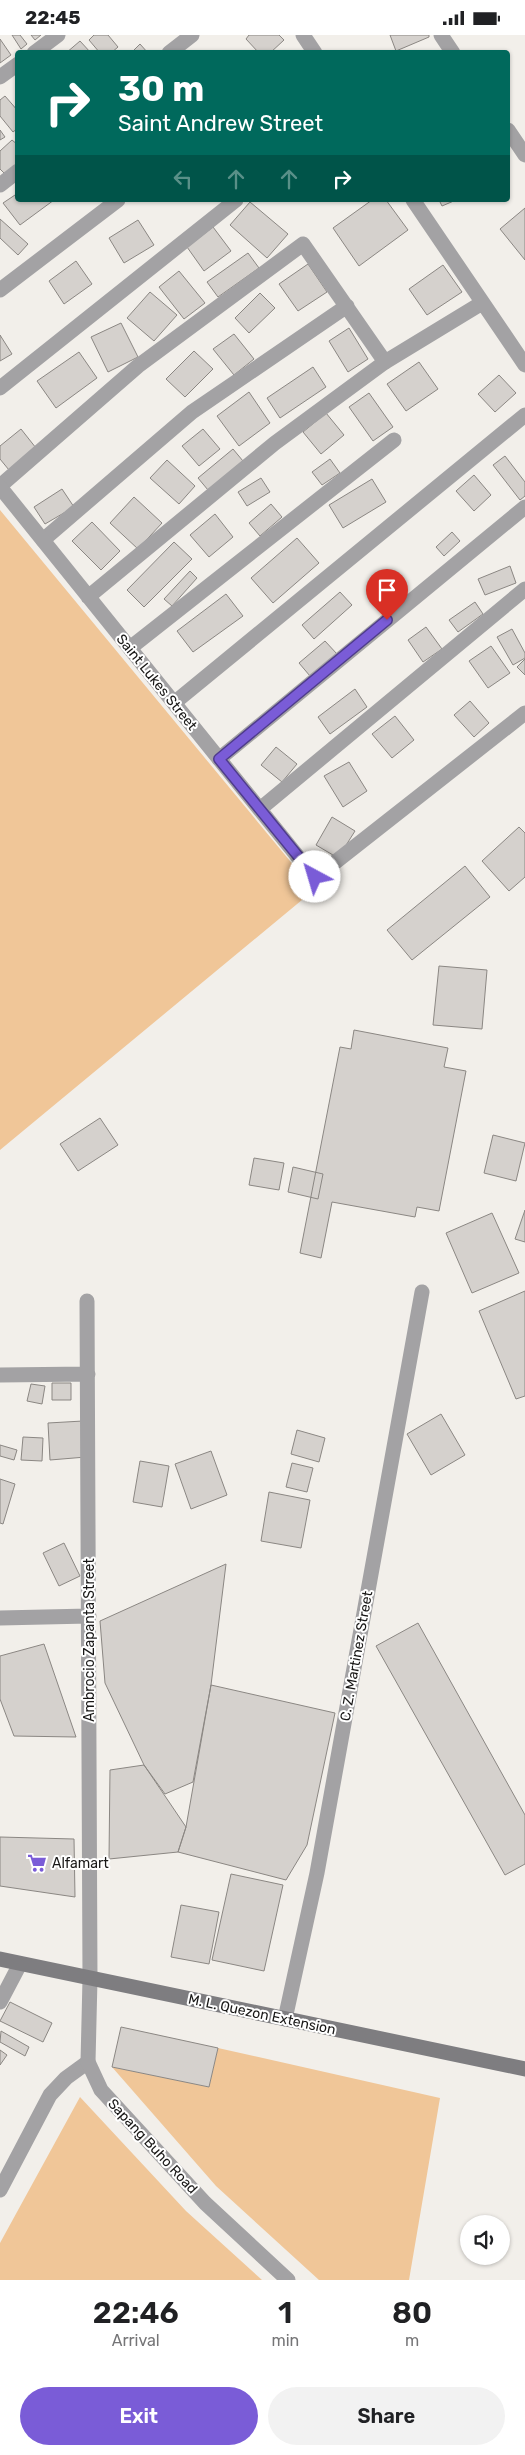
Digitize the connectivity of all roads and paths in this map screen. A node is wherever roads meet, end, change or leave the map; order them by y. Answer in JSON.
{"nodes":[{"id":1,"x":58,"y":35,"type":"edge"},
{"id":2,"x":192,"y":35,"type":"edge"},
{"id":3,"x":303,"y":35,"type":"edge"},
{"id":4,"x":441,"y":35,"type":"edge"},
{"id":5,"x":38,"y":50,"type":"edge"},
{"id":6,"x":173,"y":50,"type":"edge"},
{"id":7,"x":313,"y":50,"type":"edge"},
{"id":8,"x":451,"y":50,"type":"edge"},
{"id":9,"x":15,"y":66,"type":"edge"},
{"id":10,"x":0,"y":77,"type":"edge"},
{"id":11,"x":510,"y":133,"type":"edge"},
{"id":12,"x":525,"y":155,"type":"edge"},
{"id":13,"x":15,"y":173,"type":"edge"},
{"id":14,"x":0,"y":185,"type":"edge"},
{"id":15,"x":115,"y":202,"type":"edge"},
{"id":16,"x":233,"y":202,"type":"edge"},
{"id":17,"x":414,"y":202,"type":"edge"},
{"id":18,"x":0,"y":290,"type":"edge"},
{"id":19,"x":482,"y":303,"type":"junction"},
{"id":20,"x":347,"y":306,"type":"junction"},
{"id":21,"x":385,"y":362,"type":"junction"},
{"id":22,"x":525,"y":365,"type":"edge"},
{"id":23,"x":0,"y":388,"type":"edge"},
{"id":24,"x":525,"y":415,"type":"edge"},
{"id":25,"x":394,"y":440,"type":"dead end"},
{"id":26,"x":0,"y":486,"type":"edge"},
{"id":27,"x":525,"y":507,"type":"edge"},
{"id":28,"x":43,"y":540,"type":"junction"},
{"id":29,"x":525,"y":589,"type":"edge"},
{"id":30,"x":88,"y":597,"type":"junction"},
{"id":31,"x":130,"y":648,"type":"junction"},
{"id":32,"x":174,"y":703,"type":"junction"},
{"id":33,"x":525,"y":713,"type":"edge"},
{"id":34,"x":219,"y":759,"type":"junction"},
{"id":35,"x":260,"y":809,"type":"junction"},
{"id":36,"x":422,"y":1292,"type":"dead end"},
{"id":37,"x":87,"y":1301,"type":"dead end"},
{"id":38,"x":88,"y":1374,"type":"junction"},
{"id":39,"x":0,"y":1375,"type":"edge"},
{"id":40,"x":90,"y":1616,"type":"junction"},
{"id":41,"x":0,"y":1618,"type":"edge"},
{"id":42,"x":0,"y":1959,"type":"edge"},
{"id":43,"x":20,"y":1964,"type":"junction"},
{"id":44,"x":90,"y":1979,"type":"junction"},
{"id":45,"x":0,"y":2002,"type":"edge"},
{"id":46,"x":285,"y":2019,"type":"junction"},
{"id":47,"x":88,"y":2062,"type":"junction"},
{"id":48,"x":525,"y":2069,"type":"edge"},
{"id":49,"x":0,"y":2189,"type":"edge"},
{"id":50,"x":288,"y":2280,"type":"edge"}],
"edges":[{"from":1,"to":5,"type":"street"},
{"from":2,"to":6,"type":"street"},
{"from":3,"to":7,"type":"street"},
{"from":4,"to":8,"type":"street"},
{"from":9,"to":10,"type":"street"},
{"from":11,"to":12,"type":"street"},
{"from":13,"to":14,"type":"street"},
{"from":15,"to":18,"type":"street"},
{"from":16,"to":23,"type":"street"},
{"from":17,"to":19,"type":"street"},
{"from":19,"to":21,"type":"street"},
{"from":19,"to":22,"type":"street"},
{"from":20,"to":21,"type":"street"},
{"from":20,"to":26,"type":"street"},
{"from":20,"to":28,"type":"street"},
{"from":21,"to":30,"type":"street"},
{"from":24,"to":32,"type":"street"},
{"from":25,"to":31,"type":"street"},
{"from":26,"to":28,"type":"street","name":"Saint Lukes Street"},
{"from":27,"to":34,"type":"street"},
{"from":28,"to":30,"type":"street","name":"Saint Lukes Street"},
{"from":29,"to":35,"type":"street"},
{"from":30,"to":31,"type":"street","name":"Saint Lukes Street"},
{"from":31,"to":32,"type":"street","name":"Saint Lukes Street"},
{"from":32,"to":34,"type":"street","name":"Saint Lukes Street"},
{"from":33,"to":35,"type":"street","name":"Saint Lukes Street"},
{"from":34,"to":35,"type":"street","name":"Saint Lukes Street"},
{"from":36,"to":46,"type":"street","name":"C. Z. Martinez Street"},
{"from":37,"to":38,"type":"street","name":"Ambrocio Zapanta Street"},
{"from":38,"to":39,"type":"street"},
{"from":38,"to":40,"type":"street","name":"Ambrocio Zapanta Street"},
{"from":40,"to":41,"type":"street"},
{"from":40,"to":44,"type":"street","name":"Ambrocio Zapanta Street"},
{"from":42,"to":43,"type":"main road","name":"M. L. Quezon Extension"},
{"from":43,"to":44,"type":"main road","name":"M. L. Quezon Extension"},
{"from":43,"to":45,"type":"street"},
{"from":44,"to":46,"type":"main road","name":"M. L. Quezon Extension"},
{"from":44,"to":47,"type":"street","name":"Sapang Buho Road"},
{"from":46,"to":48,"type":"main road","name":"M. L. Quezon Extension"},
{"from":47,"to":49,"type":"street"},
{"from":47,"to":50,"type":"street","name":"Sapang Buho Road"}]}
